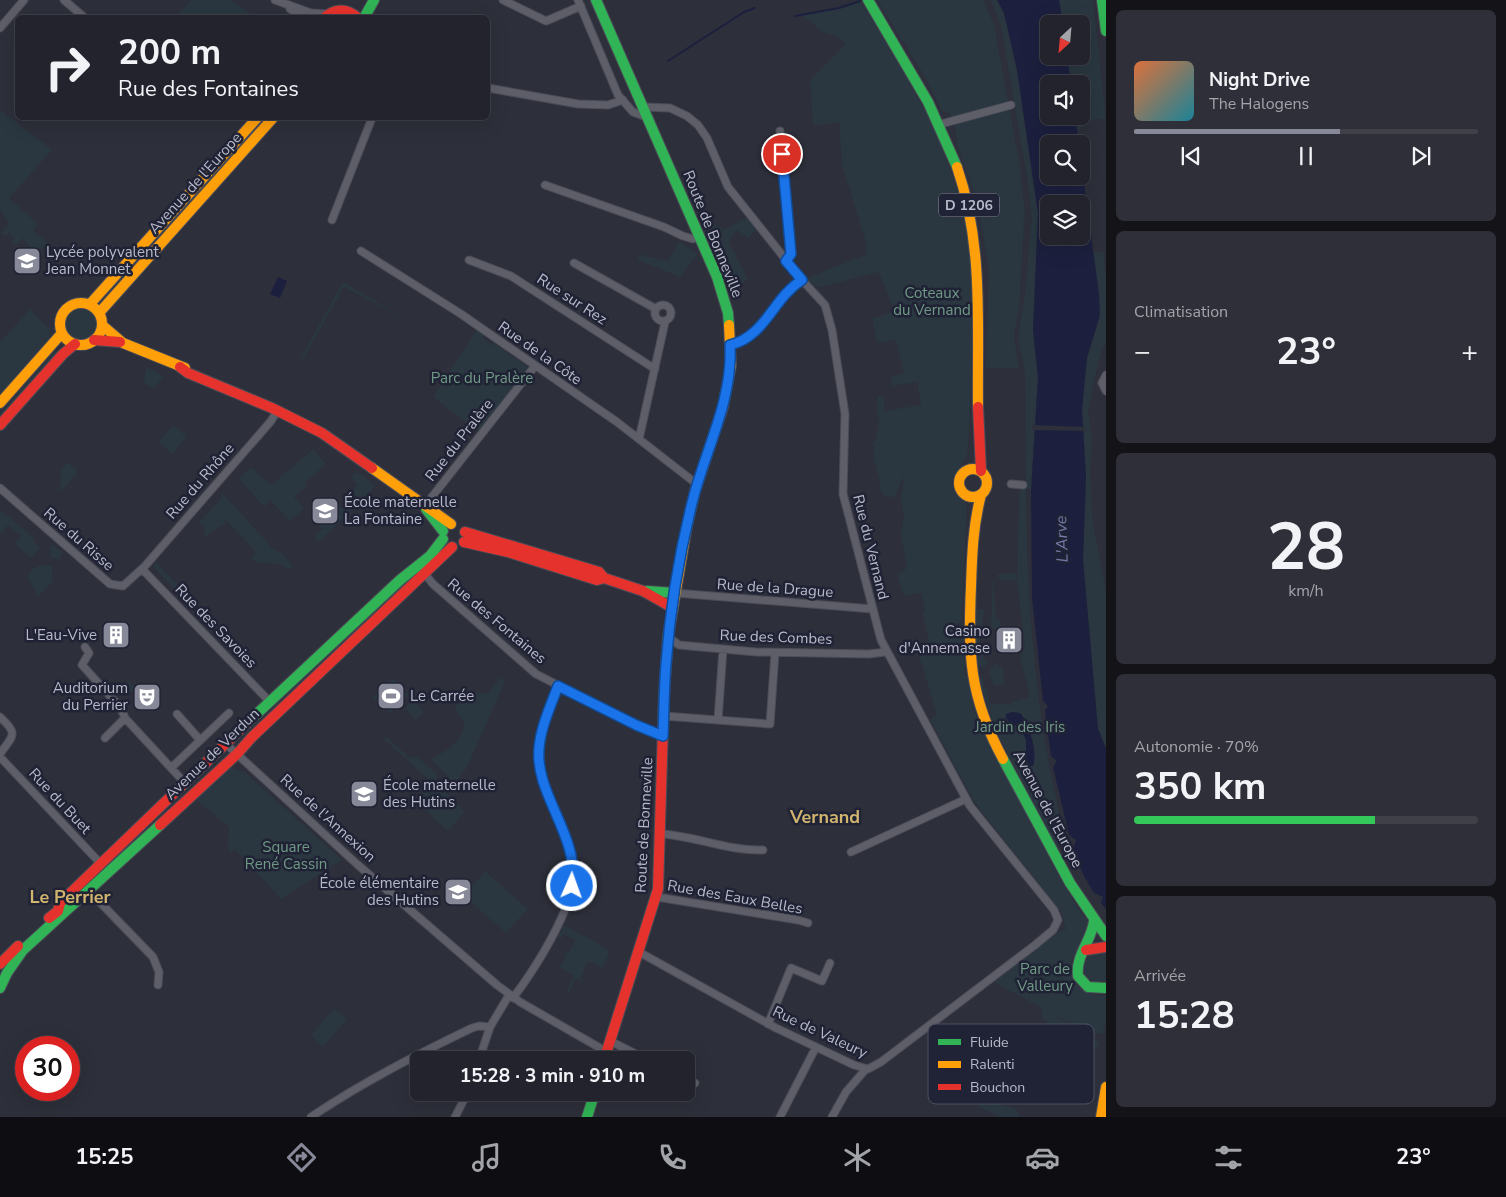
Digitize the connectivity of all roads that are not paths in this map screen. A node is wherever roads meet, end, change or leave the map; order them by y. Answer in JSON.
{"nodes":[{"id":1,"x":24,"y":0,"type":"edge"},
{"id":2,"x":64,"y":0,"type":"edge"},
{"id":3,"x":275,"y":0,"type":"edge"},
{"id":4,"x":352,"y":0,"type":"edge"},
{"id":5,"x":374,"y":0,"type":"edge"},
{"id":6,"x":503,"y":0,"type":"edge"},
{"id":7,"x":596,"y":0,"type":"edge"},
{"id":8,"x":600,"y":0,"type":"edge"},
{"id":9,"x":868,"y":0,"type":"edge"},
{"id":10,"x":1102,"y":0,"type":"edge"},
{"id":11,"x":580,"y":3,"type":"edge"},
{"id":12,"x":340,"y":9,"type":"junction"},
{"id":13,"x":82,"y":15,"type":"edge"},
{"id":14,"x":299,"y":15,"type":"edge"},
{"id":15,"x":321,"y":15,"type":"edge"},
{"id":16,"x":328,"y":15,"type":"edge"},
{"id":17,"x":354,"y":15,"type":"edge"},
{"id":18,"x":366,"y":15,"type":"edge"},
{"id":19,"x":605,"y":16,"type":"junction"},
{"id":20,"x":0,"y":28,"type":"edge"},
{"id":21,"x":1106,"y":31,"type":"edge"},
{"id":22,"x":490,"y":88,"type":"edge"},
{"id":23,"x":640,"y":97,"type":"junction"},
{"id":24,"x":624,"y":101,"type":"junction"},
{"id":25,"x":1011,"y":105,"type":"dead end"},
{"id":26,"x":644,"y":107,"type":"junction"},
{"id":27,"x":649,"y":118,"type":"junction"},
{"id":28,"x":255,"y":120,"type":"edge"},
{"id":29,"x":271,"y":120,"type":"edge"},
{"id":30,"x":371,"y":120,"type":"edge"},
{"id":31,"x":941,"y":124,"type":"junction"},
{"id":32,"x":780,"y":131,"type":"dead end"},
{"id":33,"x":545,"y":185,"type":"dead end"},
{"id":34,"x":332,"y":220,"type":"dead end"},
{"id":35,"x":700,"y":237,"type":"junction"},
{"id":36,"x":361,"y":251,"type":"dead end"},
{"id":37,"x":469,"y":260,"type":"dead end"},
{"id":38,"x":786,"y":261,"type":"junction"},
{"id":39,"x":574,"y":263,"type":"dead end"},
{"id":40,"x":802,"y":280,"type":"junction"},
{"id":41,"x":90,"y":304,"type":"junction"},
{"id":42,"x":656,"y":310,"type":"junction"},
{"id":43,"x":99,"y":312,"type":"junction"},
{"id":44,"x":666,"y":322,"type":"junction"},
{"id":45,"x":102,"y":325,"type":"junction"},
{"id":46,"x":62,"y":333,"type":"junction"},
{"id":47,"x":94,"y":340,"type":"junction"},
{"id":48,"x":122,"y":343,"type":"junction"},
{"id":49,"x":75,"y":344,"type":"junction"},
{"id":50,"x":730,"y":345,"type":"junction"},
{"id":51,"x":535,"y":366,"type":"junction"},
{"id":52,"x":655,"y":369,"type":"junction"},
{"id":53,"x":1106,"y":375,"type":"edge"},
{"id":54,"x":1106,"y":391,"type":"edge"},
{"id":55,"x":0,"y":404,"type":"edge"},
{"id":56,"x":274,"y":410,"type":"junction"},
{"id":57,"x":0,"y":425,"type":"edge"},
{"id":58,"x":976,"y":434,"type":"junction"},
{"id":59,"x":639,"y":439,"type":"junction"},
{"id":60,"x":969,"y":469,"type":"junction"},
{"id":61,"x":981,"y":470,"type":"junction"},
{"id":62,"x":698,"y":484,"type":"junction"},
{"id":63,"x":1011,"y":484,"type":"dead end"},
{"id":64,"x":1023,"y":485,"type":"dead end"},
{"id":65,"x":0,"y":488,"type":"edge"},
{"id":66,"x":981,"y":495,"type":"junction"},
{"id":67,"x":967,"y":496,"type":"junction"},
{"id":68,"x":424,"y":507,"type":"junction"},
{"id":69,"x":446,"y":531,"type":"junction"},
{"id":70,"x":973,"y":531,"type":"junction"},
{"id":71,"x":464,"y":537,"type":"junction"},
{"id":72,"x":452,"y":547,"type":"junction"},
{"id":73,"x":142,"y":569,"type":"junction"},
{"id":74,"x":425,"y":574,"type":"junction"},
{"id":75,"x":643,"y":591,"type":"junction"},
{"id":76,"x":675,"y":593,"type":"junction"},
{"id":77,"x":673,"y":608,"type":"junction"},
{"id":78,"x":873,"y":609,"type":"junction"},
{"id":79,"x":668,"y":637,"type":"junction"},
{"id":80,"x":85,"y":646,"type":"dead end"},
{"id":81,"x":723,"y":649,"type":"junction"},
{"id":82,"x":886,"y":652,"type":"junction"},
{"id":83,"x":776,"y":653,"type":"junction"},
{"id":84,"x":558,"y":686,"type":"junction"},
{"id":85,"x":270,"y":702,"type":"junction"},
{"id":86,"x":229,"y":713,"type":"dead end"},
{"id":87,"x":177,"y":714,"type":"dead end"},
{"id":88,"x":664,"y":716,"type":"junction"},
{"id":89,"x":0,"y":717,"type":"edge"},
{"id":90,"x":125,"y":718,"type":"junction"},
{"id":91,"x":718,"y":720,"type":"junction"},
{"id":92,"x":663,"y":736,"type":"junction"},
{"id":93,"x":105,"y":738,"type":"dead end"},
{"id":94,"x":200,"y":740,"type":"junction"},
{"id":95,"x":226,"y":744,"type":"junction"},
{"id":96,"x":237,"y":754,"type":"junction"},
{"id":97,"x":0,"y":756,"type":"edge"},
{"id":98,"x":171,"y":768,"type":"junction"},
{"id":99,"x":184,"y":782,"type":"junction"},
{"id":100,"x":966,"y":799,"type":"junction"},
{"id":101,"x":661,"y":834,"type":"junction"},
{"id":102,"x":763,"y":850,"type":"dead end"},
{"id":103,"x":851,"y":852,"type":"dead end"},
{"id":104,"x":101,"y":864,"type":"junction"},
{"id":105,"x":89,"y":891,"type":"junction"},
{"id":106,"x":657,"y":897,"type":"junction"},
{"id":107,"x":1094,"y":921,"type":"junction"},
{"id":108,"x":808,"y":923,"type":"dead end"},
{"id":109,"x":1051,"y":932,"type":"joint"},
{"id":110,"x":1106,"y":936,"type":"edge"},
{"id":111,"x":1106,"y":947,"type":"edge"},
{"id":112,"x":1086,"y":950,"type":"junction"},
{"id":113,"x":639,"y":952,"type":"junction"},
{"id":114,"x":0,"y":964,"type":"edge"},
{"id":115,"x":830,"y":964,"type":"dead end"},
{"id":116,"x":158,"y":984,"type":"dead end"},
{"id":117,"x":0,"y":988,"type":"edge"},
{"id":118,"x":1106,"y":988,"type":"edge"},
{"id":119,"x":511,"y":996,"type":"junction"},
{"id":120,"x":768,"y":1024,"type":"junction"},
{"id":121,"x":931,"y":1024,"type":"edge"},
{"id":122,"x":490,"y":1027,"type":"junction"},
{"id":123,"x":928,"y":1027,"type":"edge"},
{"id":124,"x":610,"y":1041,"type":"junction"},
{"id":125,"x":816,"y":1047,"type":"junction"},
{"id":126,"x":482,"y":1051,"type":"edge"},
{"id":127,"x":597,"y":1051,"type":"edge"},
{"id":128,"x":607,"y":1051,"type":"edge"},
{"id":129,"x":630,"y":1051,"type":"edge"},
{"id":130,"x":866,"y":1069,"type":"junction"},
{"id":131,"x":1106,"y":1087,"type":"edge"},
{"id":132,"x":463,"y":1101,"type":"edge"},
{"id":133,"x":591,"y":1101,"type":"edge"},
{"id":134,"x":311,"y":1117,"type":"edge"},
{"id":135,"x":455,"y":1117,"type":"edge"},
{"id":136,"x":587,"y":1117,"type":"edge"},
{"id":137,"x":780,"y":1117,"type":"edge"},
{"id":138,"x":832,"y":1117,"type":"edge"},
{"id":139,"x":1101,"y":1117,"type":"edge"}],
"edges":[{"from":1,"to":20,"type":"street"},
{"from":2,"to":13,"type":"street"},
{"from":3,"to":14,"type":"street"},
{"from":3,"to":15,"type":"street"},
{"from":4,"to":12,"type":"main road"},
{"from":5,"to":18,"type":"main road"},
{"from":6,"to":11,"type":"street"},
{"from":7,"to":19,"type":"main road","name":"Route de Bonneville"},
{"from":8,"to":19,"type":"main road","name":"Route de Bonneville"},
{"from":9,"to":31,"type":"main road","number":"D 1206"},
{"from":10,"to":21,"type":"main road"},
{"from":11,"to":24,"type":"street"},
{"from":12,"to":16,"type":"main road"},
{"from":12,"to":17,"type":"main road"},
{"from":19,"to":23,"type":"main road","name":"Route de Bonneville"},
{"from":22,"to":24,"type":"street"},
{"from":23,"to":24,"type":"street"},
{"from":23,"to":26,"type":"main road","name":"Route de Bonneville"},
{"from":24,"to":27,"type":"street"},
{"from":25,"to":31,"type":"street"},
{"from":26,"to":27,"type":"main road","name":"Route de Bonneville"},
{"from":26,"to":38,"type":"street","name":"Rue du Vernand"},
{"from":27,"to":35,"type":"main road","name":"Route de Bonneville"},
{"from":28,"to":41,"type":"main road","name":"Avenue de l'Europe"},
{"from":29,"to":43,"type":"main road","name":"Avenue de l'Europe"},
{"from":30,"to":34,"type":"street"},
{"from":31,"to":58,"type":"main road","number":"D 1206"},
{"from":32,"to":38,"type":"street"},
{"from":33,"to":35,"type":"street"},
{"from":35,"to":50,"type":"main road","name":"Route de Bonneville"},
{"from":36,"to":51,"type":"street","name":"Rue de la Côte"},
{"from":37,"to":52,"type":"street","name":"Rue sur Rez"},
{"from":38,"to":40,"type":"street","name":"Rue du Vernand"},
{"from":39,"to":42,"type":"street"},
{"from":40,"to":50,"type":"street"},
{"from":40,"to":78,"type":"street","name":"Rue du Vernand"},
{"from":41,"to":43,"type":"main road"},
{"from":41,"to":46,"type":"main road"},
{"from":42,"to":44,"type":"street"},
{"from":42,"to":44,"type":"street"},
{"from":43,"to":45,"type":"main road"},
{"from":44,"to":52,"type":"street"},
{"from":45,"to":47,"type":"main road"},
{"from":45,"to":48,"type":"main road"},
{"from":46,"to":49,"type":"main road"},
{"from":46,"to":55,"type":"main road"},
{"from":47,"to":48,"type":"main road"},
{"from":47,"to":49,"type":"main road"},
{"from":48,"to":56,"type":"main road"},
{"from":49,"to":57,"type":"main road"},
{"from":50,"to":62,"type":"main road","name":"Route de Bonneville"},
{"from":51,"to":59,"type":"street","name":"Rue de la Côte"},
{"from":51,"to":68,"type":"street","name":"Rue du Pralère"},
{"from":52,"to":59,"type":"street"},
{"from":53,"to":54,"type":"street"},
{"from":56,"to":68,"type":"main road"},
{"from":56,"to":73,"type":"street","name":"Rue du Rhône"},
{"from":58,"to":60,"type":"main road","number":"D 1206"},
{"from":58,"to":61,"type":"main road","number":"D 1206"},
{"from":59,"to":62,"type":"street","name":"Rue de la Côte"},
{"from":60,"to":61,"type":"main road"},
{"from":60,"to":67,"type":"main road","number":"D 1206"},
{"from":61,"to":66,"type":"main road","number":"D 1206"},
{"from":62,"to":76,"type":"main road","name":"Route de Bonneville"},
{"from":63,"to":64,"type":"street"},
{"from":65,"to":73,"type":"street","name":"Rue du Risse"},
{"from":66,"to":67,"type":"main road"},
{"from":66,"to":70,"type":"main road","name":"Avenue de l'Europe","number":"D 1206"},
{"from":67,"to":70,"type":"main road","name":"Avenue de l'Europe","number":"D 1206"},
{"from":68,"to":69,"type":"main road"},
{"from":69,"to":71,"type":"main road"},
{"from":69,"to":72,"type":"main road"},
{"from":69,"to":85,"type":"main road","name":"Avenue de Verdun"},
{"from":70,"to":107,"type":"main road","name":"Avenue de l'Europe","number":"D 1206"},
{"from":71,"to":72,"type":"main road"},
{"from":71,"to":75,"type":"main road"},
{"from":72,"to":74,"type":"main road","name":"Avenue de Verdun"},
{"from":73,"to":85,"type":"street","name":"Rue des Savoies"},
{"from":74,"to":84,"type":"street","name":"Rue des Fontaines"},
{"from":74,"to":96,"type":"main road","name":"Avenue de Verdun"},
{"from":75,"to":76,"type":"main road"},
{"from":75,"to":77,"type":"main road"},
{"from":76,"to":77,"type":"main road","name":"Route de Bonneville"},
{"from":76,"to":78,"type":"street","name":"Rue de la Drague"},
{"from":77,"to":79,"type":"main road","name":"Route de Bonneville"},
{"from":78,"to":82,"type":"street","name":"Rue du Vernand"},
{"from":79,"to":81,"type":"street","name":"Rue des Combes"},
{"from":79,"to":88,"type":"main road","name":"Route de Bonneville"},
{"from":80,"to":90,"type":"street"},
{"from":81,"to":83,"type":"street","name":"Rue des Combes"},
{"from":81,"to":91,"type":"street"},
{"from":82,"to":83,"type":"street","name":"Rue des Combes"},
{"from":82,"to":100,"type":"street","name":"Rue du Vernand"},
{"from":83,"to":91,"type":"street"},
{"from":84,"to":92,"type":"street","name":"Rue des Fontaines"},
{"from":84,"to":119,"type":"street"},
{"from":85,"to":95,"type":"main road","name":"Avenue de Verdun"},
{"from":86,"to":94,"type":"street"},
{"from":87,"to":94,"type":"street"},
{"from":88,"to":91,"type":"street"},
{"from":88,"to":92,"type":"main road","name":"Route de Bonneville"},
{"from":89,"to":97,"type":"street"},
{"from":90,"to":93,"type":"street"},
{"from":90,"to":98,"type":"street"},
{"from":92,"to":101,"type":"main road","name":"Route de Bonneville"},
{"from":94,"to":98,"type":"street"},
{"from":95,"to":96,"type":"street","name":"Rue de l'Annexion"},
{"from":95,"to":99,"type":"main road","name":"Avenue de Verdun"},
{"from":96,"to":105,"type":"main road","name":"Avenue de Verdun"},
{"from":96,"to":119,"type":"street","name":"Rue de l'Annexion"},
{"from":97,"to":104,"type":"street","name":"Rue du Buet"},
{"from":98,"to":99,"type":"street"},
{"from":99,"to":104,"type":"main road","name":"Avenue de Verdun"},
{"from":100,"to":103,"type":"street"},
{"from":100,"to":109,"type":"street","name":"Rue du Vernand"},
{"from":101,"to":102,"type":"street"},
{"from":101,"to":106,"type":"main road","name":"Route de Bonneville"},
{"from":104,"to":114,"type":"main road","name":"Avenue de Verdun"},
{"from":105,"to":116,"type":"street"},
{"from":105,"to":117,"type":"main road","name":"Avenue de Verdun"},
{"from":106,"to":108,"type":"street","name":"Rue des Eaux Belles"},
{"from":106,"to":113,"type":"main road","name":"Route de Bonneville"},
{"from":107,"to":110,"type":"main road","name":"Avenue de l'Europe"},
{"from":107,"to":112,"type":"main road"},
{"from":109,"to":121,"type":"street","name":"Rue de Valeury"},
{"from":111,"to":112,"type":"main road"},
{"from":112,"to":118,"type":"main road"},
{"from":113,"to":120,"type":"street","name":"Rue de Valeury"},
{"from":113,"to":124,"type":"main road","name":"Route de Bonneville"},
{"from":115,"to":120,"type":"street"},
{"from":119,"to":122,"type":"street"},
{"from":119,"to":127,"type":"street","name":"Rue de l'Annexion"},
{"from":120,"to":125,"type":"street","name":"Rue de Valeury"},
{"from":122,"to":126,"type":"street"},
{"from":122,"to":134,"type":"street"},
{"from":123,"to":130,"type":"street","name":"Rue de Valeury"},
{"from":124,"to":128,"type":"main road","name":"Route de Bonneville"},
{"from":124,"to":129,"type":"street"},
{"from":125,"to":130,"type":"street","name":"Rue de Valeury"},
{"from":125,"to":137,"type":"street"},
{"from":130,"to":138,"type":"street"},
{"from":131,"to":139,"type":"main road"},
{"from":132,"to":135,"type":"street"},
{"from":133,"to":136,"type":"main road"}]}
